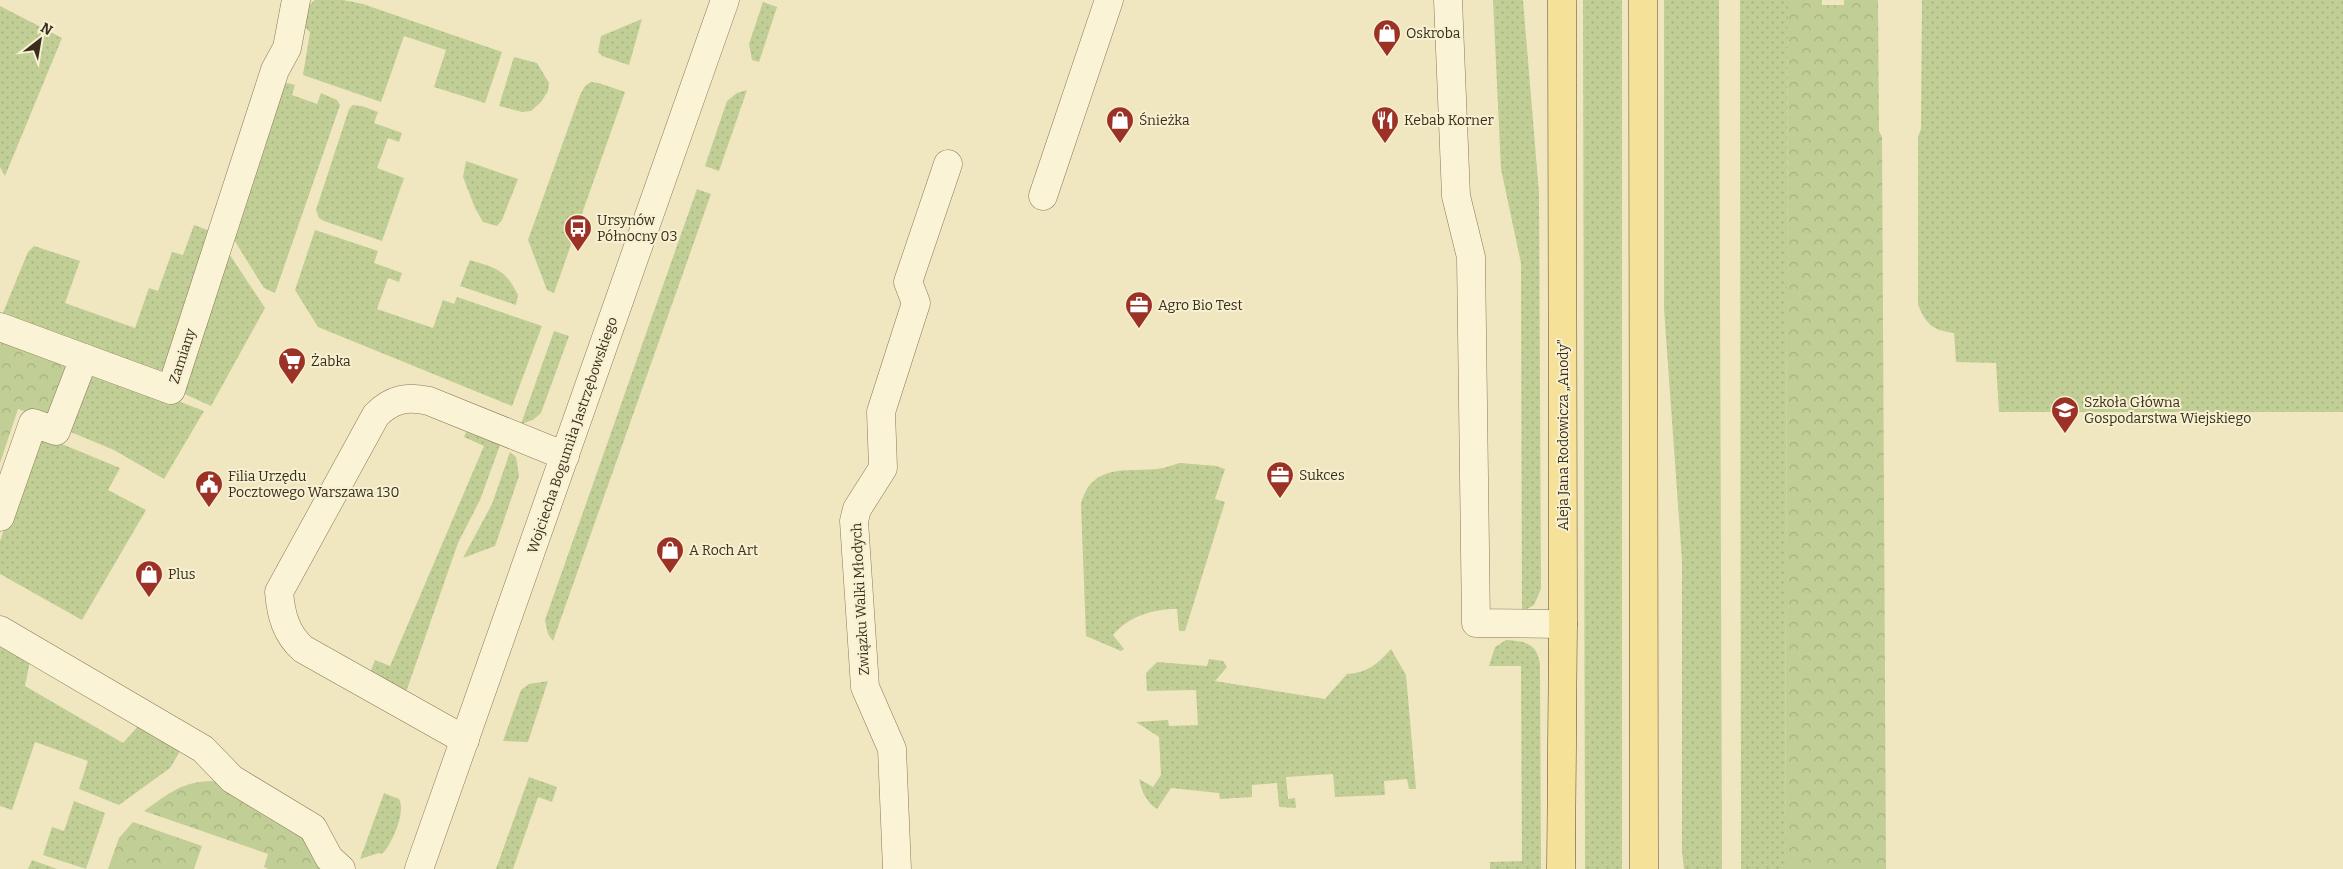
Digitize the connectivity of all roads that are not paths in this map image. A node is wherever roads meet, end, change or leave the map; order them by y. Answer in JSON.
{"nodes":[{"id":1,"x":296,"y":0,"type":"edge"},
{"id":2,"x":725,"y":0,"type":"edge"},
{"id":3,"x":1109,"y":0,"type":"edge"},
{"id":4,"x":1448,"y":0,"type":"edge"},
{"id":5,"x":1562,"y":0,"type":"edge"},
{"id":6,"x":1642,"y":0,"type":"edge"},
{"id":7,"x":948,"y":164,"type":"dead end"},
{"id":8,"x":1043,"y":196,"type":"dead end"},
{"id":9,"x":0,"y":327,"type":"edge"},
{"id":10,"x":84,"y":358,"type":"junction"},
{"id":11,"x":565,"y":456,"type":"junction"},
{"id":12,"x":0,"y":517,"type":"edge"},
{"id":13,"x":1563,"y":624,"type":"junction"},
{"id":14,"x":0,"y":630,"type":"edge"},
{"id":15,"x":465,"y":740,"type":"junction"},
{"id":16,"x":341,"y":869,"type":"edge"},
{"id":17,"x":419,"y":869,"type":"edge"},
{"id":18,"x":897,"y":869,"type":"edge"},
{"id":19,"x":1561,"y":869,"type":"edge"},
{"id":20,"x":1644,"y":869,"type":"edge"}],
"edges":[{"from":1,"to":10,"type":"street","name":"Zamiany"},
{"from":2,"to":11,"type":"street","name":"Wojciecha Bogumiła Jastrzębowskiego"},
{"from":3,"to":8,"type":"street"},
{"from":4,"to":13,"type":"street"},
{"from":5,"to":13,"type":"main road","name":"Aleja Jana Rodowicza „Anody”"},
{"from":6,"to":20,"type":"main road"},
{"from":7,"to":18,"type":"street","name":"Związku Walki Młodych"},
{"from":9,"to":10,"type":"street"},
{"from":10,"to":12,"type":"street"},
{"from":11,"to":15,"type":"street","name":"Wojciecha Bogumiła Jastrzębowskiego"},
{"from":11,"to":15,"type":"street"},
{"from":13,"to":19,"type":"main road","name":"Aleja Jana Rodowicza „Anody”"},
{"from":14,"to":16,"type":"street"},
{"from":15,"to":17,"type":"street","name":"Wojciecha Bogumiła Jastrzębowskiego"}]}
